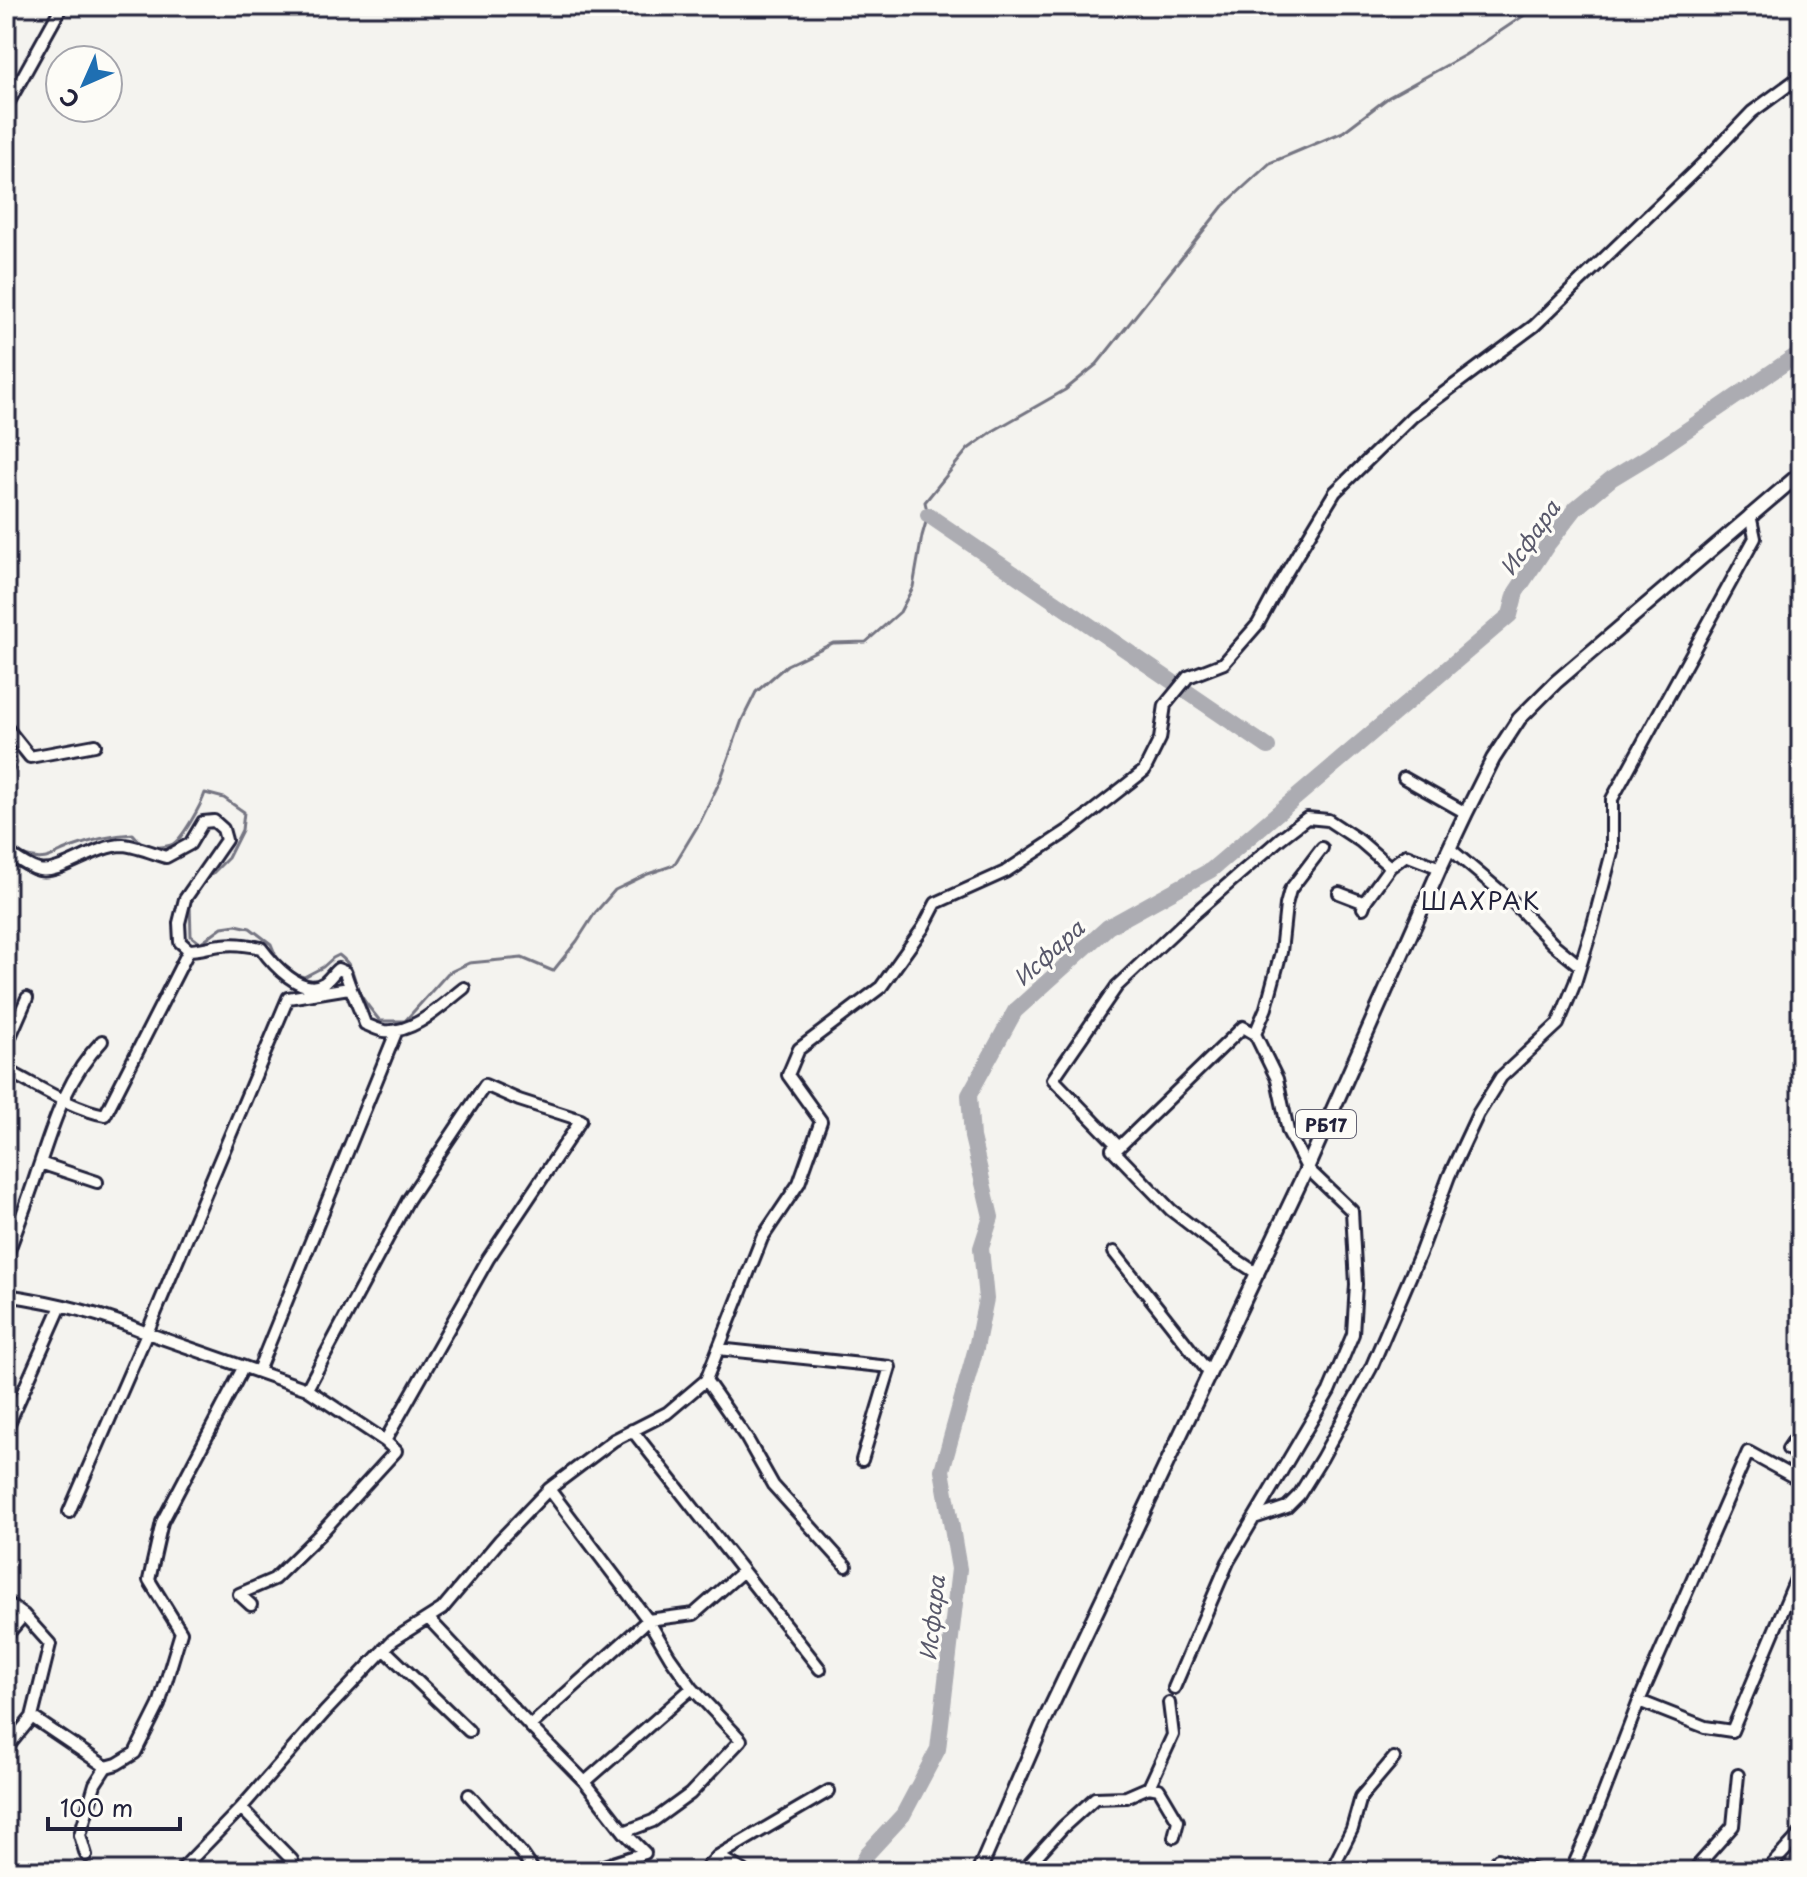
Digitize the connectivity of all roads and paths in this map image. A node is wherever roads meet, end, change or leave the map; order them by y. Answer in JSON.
{"nodes":[{"id":1,"x":62,"y":6,"type":"edge"},
{"id":2,"x":1801,"y":76,"type":"edge"},
{"id":3,"x":6,"y":107,"type":"edge"},
{"id":4,"x":1801,"y":473,"type":"edge"},
{"id":5,"x":1750,"y":515,"type":"junction"},
{"id":6,"x":6,"y":727,"type":"edge"},
{"id":7,"x":95,"y":745,"type":"dead end"},
{"id":8,"x":1404,"y":778,"type":"dead end"},
{"id":9,"x":1466,"y":813,"type":"junction"},
{"id":10,"x":1322,"y":848,"type":"dead end"},
{"id":11,"x":1449,"y":848,"type":"junction"},
{"id":12,"x":6,"y":851,"type":"edge"},
{"id":13,"x":1390,"y":867,"type":"junction"},
{"id":14,"x":1440,"y":868,"type":"junction"},
{"id":15,"x":1339,"y":893,"type":"dead end"},
{"id":16,"x":189,"y":950,"type":"junction"},
{"id":17,"x":1580,"y":966,"type":"junction"},
{"id":18,"x":349,"y":988,"type":"junction"},
{"id":19,"x":464,"y":988,"type":"dead end"},
{"id":20,"x":27,"y":998,"type":"dead end"},
{"id":21,"x":397,"y":1030,"type":"junction"},
{"id":22,"x":1255,"y":1034,"type":"junction"},
{"id":23,"x":102,"y":1041,"type":"dead end"},
{"id":24,"x":6,"y":1046,"type":"edge"},
{"id":25,"x":6,"y":1070,"type":"edge"},
{"id":26,"x":63,"y":1099,"type":"junction"},
{"id":27,"x":1119,"y":1147,"type":"junction"},
{"id":28,"x":40,"y":1163,"type":"junction"},
{"id":29,"x":1307,"y":1168,"type":"junction"},
{"id":30,"x":97,"y":1182,"type":"dead end"},
{"id":31,"x":1114,"y":1252,"type":"dead end"},
{"id":32,"x":6,"y":1258,"type":"edge"},
{"id":33,"x":1258,"y":1274,"type":"junction"},
{"id":34,"x":6,"y":1295,"type":"edge"},
{"id":35,"x":61,"y":1306,"type":"junction"},
{"id":36,"x":147,"y":1333,"type":"junction"},
{"id":37,"x":718,"y":1349,"type":"junction"},
{"id":38,"x":243,"y":1368,"type":"junction"},
{"id":39,"x":258,"y":1371,"type":"junction"},
{"id":40,"x":1210,"y":1374,"type":"junction"},
{"id":41,"x":706,"y":1380,"type":"junction"},
{"id":42,"x":307,"y":1389,"type":"junction"},
{"id":43,"x":6,"y":1430,"type":"edge"},
{"id":44,"x":632,"y":1430,"type":"junction"},
{"id":45,"x":1801,"y":1430,"type":"edge"},
{"id":46,"x":385,"y":1441,"type":"junction"},
{"id":47,"x":1801,"y":1457,"type":"edge"},
{"id":48,"x":862,"y":1460,"type":"dead end"},
{"id":49,"x":1801,"y":1481,"type":"edge"},
{"id":50,"x":549,"y":1489,"type":"junction"},
{"id":51,"x":69,"y":1512,"type":"dead end"},
{"id":52,"x":1254,"y":1518,"type":"junction"},
{"id":53,"x":846,"y":1566,"type":"dead end"},
{"id":54,"x":1801,"y":1567,"type":"edge"},
{"id":55,"x":743,"y":1571,"type":"junction"},
{"id":56,"x":6,"y":1602,"type":"edge"},
{"id":57,"x":251,"y":1605,"type":"dead end"},
{"id":58,"x":24,"y":1615,"type":"junction"},
{"id":59,"x":428,"y":1618,"type":"junction"},
{"id":60,"x":648,"y":1620,"type":"junction"},
{"id":61,"x":6,"y":1636,"type":"edge"},
{"id":62,"x":384,"y":1649,"type":"junction"},
{"id":63,"x":820,"y":1669,"type":"dead end"},
{"id":64,"x":692,"y":1688,"type":"junction"},
{"id":65,"x":1174,"y":1688,"type":"dead end"},
{"id":66,"x":1639,"y":1701,"type":"junction"},
{"id":67,"x":1169,"y":1703,"type":"dead end"},
{"id":68,"x":32,"y":1717,"type":"junction"},
{"id":69,"x":530,"y":1726,"type":"junction"},
{"id":70,"x":469,"y":1731,"type":"dead end"},
{"id":71,"x":6,"y":1749,"type":"edge"},
{"id":72,"x":1394,"y":1758,"type":"dead end"},
{"id":73,"x":106,"y":1767,"type":"junction"},
{"id":74,"x":1738,"y":1775,"type":"dead end"},
{"id":75,"x":585,"y":1782,"type":"junction"},
{"id":76,"x":1149,"y":1787,"type":"junction"},
{"id":77,"x":829,"y":1791,"type":"dead end"},
{"id":78,"x":469,"y":1795,"type":"dead end"},
{"id":79,"x":241,"y":1808,"type":"junction"},
{"id":80,"x":624,"y":1832,"type":"junction"},
{"id":81,"x":1801,"y":1833,"type":"edge"},
{"id":82,"x":1174,"y":1837,"type":"dead end"},
{"id":83,"x":86,"y":1855,"type":"dead end"},
{"id":84,"x":718,"y":1856,"type":"junction"},
{"id":85,"x":1498,"y":1859,"type":"dead end"},
{"id":86,"x":180,"y":1871,"type":"edge"},
{"id":87,"x":289,"y":1871,"type":"edge"},
{"id":88,"x":534,"y":1871,"type":"edge"},
{"id":89,"x":588,"y":1871,"type":"edge"},
{"id":90,"x":704,"y":1871,"type":"edge"},
{"id":91,"x":744,"y":1871,"type":"edge"},
{"id":92,"x":979,"y":1871,"type":"edge"},
{"id":93,"x":1023,"y":1871,"type":"edge"},
{"id":94,"x":1331,"y":1871,"type":"edge"},
{"id":95,"x":1536,"y":1871,"type":"edge"},
{"id":96,"x":1571,"y":1871,"type":"edge"},
{"id":97,"x":1693,"y":1871,"type":"edge"},
{"id":98,"x":1766,"y":1871,"type":"edge"}],
"edges":[{"from":1,"to":3,"type":"street"},
{"from":2,"to":37,"type":"street"},
{"from":4,"to":5,"type":"main road","number":"РБ17"},
{"from":5,"to":9,"type":"main road","number":"РБ17"},
{"from":5,"to":17,"type":"street"},
{"from":6,"to":7,"type":"street"},
{"from":8,"to":9,"type":"street"},
{"from":9,"to":11,"type":"main road","number":"РБ17"},
{"from":10,"to":22,"type":"street"},
{"from":11,"to":14,"type":"main road","number":"РБ17"},
{"from":11,"to":17,"type":"street"},
{"from":12,"to":16,"type":"street"},
{"from":13,"to":14,"type":"street"},
{"from":13,"to":15,"type":"street"},
{"from":13,"to":27,"type":"street"},
{"from":14,"to":29,"type":"main road","number":"РБ17"},
{"from":16,"to":18,"type":"street"},
{"from":16,"to":26,"type":"street"},
{"from":17,"to":52,"type":"street"},
{"from":18,"to":21,"type":"street"},
{"from":18,"to":36,"type":"street"},
{"from":19,"to":21,"type":"street"},
{"from":20,"to":24,"type":"street"},
{"from":21,"to":39,"type":"street"},
{"from":22,"to":27,"type":"street"},
{"from":22,"to":29,"type":"street"},
{"from":23,"to":26,"type":"street"},
{"from":25,"to":26,"type":"street"},
{"from":26,"to":28,"type":"street"},
{"from":27,"to":33,"type":"street"},
{"from":28,"to":30,"type":"street"},
{"from":28,"to":32,"type":"street"},
{"from":29,"to":33,"type":"main road","number":"РБ17"},
{"from":29,"to":52,"type":"street"},
{"from":31,"to":40,"type":"street"},
{"from":33,"to":40,"type":"main road","number":"РБ17"},
{"from":34,"to":35,"type":"street"},
{"from":35,"to":36,"type":"street"},
{"from":35,"to":43,"type":"street"},
{"from":36,"to":38,"type":"street"},
{"from":36,"to":51,"type":"street"},
{"from":37,"to":41,"type":"street"},
{"from":37,"to":48,"type":"street"},
{"from":38,"to":39,"type":"street"},
{"from":38,"to":73,"type":"street"},
{"from":39,"to":42,"type":"street"},
{"from":40,"to":92,"type":"main road","number":"РБ17"},
{"from":41,"to":44,"type":"street"},
{"from":41,"to":53,"type":"street"},
{"from":42,"to":46,"type":"street"},
{"from":42,"to":46,"type":"street"},
{"from":44,"to":50,"type":"street"},
{"from":44,"to":55,"type":"street"},
{"from":45,"to":47,"type":"street"},
{"from":46,"to":57,"type":"street"},
{"from":49,"to":66,"type":"street"},
{"from":50,"to":59,"type":"street"},
{"from":50,"to":60,"type":"street"},
{"from":52,"to":65,"type":"street"},
{"from":54,"to":66,"type":"street"},
{"from":55,"to":60,"type":"street"},
{"from":55,"to":63,"type":"street"},
{"from":56,"to":58,"type":"street"},
{"from":58,"to":61,"type":"street"},
{"from":58,"to":68,"type":"street"},
{"from":59,"to":62,"type":"street"},
{"from":59,"to":69,"type":"street"},
{"from":60,"to":64,"type":"street"},
{"from":60,"to":69,"type":"street"},
{"from":62,"to":70,"type":"street"},
{"from":62,"to":79,"type":"street"},
{"from":64,"to":75,"type":"street"},
{"from":64,"to":80,"type":"street"},
{"from":66,"to":96,"type":"street"},
{"from":67,"to":76,"type":"street"},
{"from":68,"to":71,"type":"street"},
{"from":68,"to":73,"type":"street"},
{"from":69,"to":75,"type":"street"},
{"from":72,"to":94,"type":"street"},
{"from":73,"to":83,"type":"street"},
{"from":74,"to":97,"type":"street"},
{"from":75,"to":80,"type":"street"},
{"from":76,"to":82,"type":"street"},
{"from":76,"to":93,"type":"street"},
{"from":77,"to":84,"type":"street"},
{"from":78,"to":88,"type":"street"},
{"from":79,"to":86,"type":"street"},
{"from":79,"to":87,"type":"street"},
{"from":80,"to":89,"type":"street"},
{"from":81,"to":98,"type":"street"},
{"from":84,"to":90,"type":"street"},
{"from":84,"to":91,"type":"street"},
{"from":85,"to":95,"type":"street"}]}
